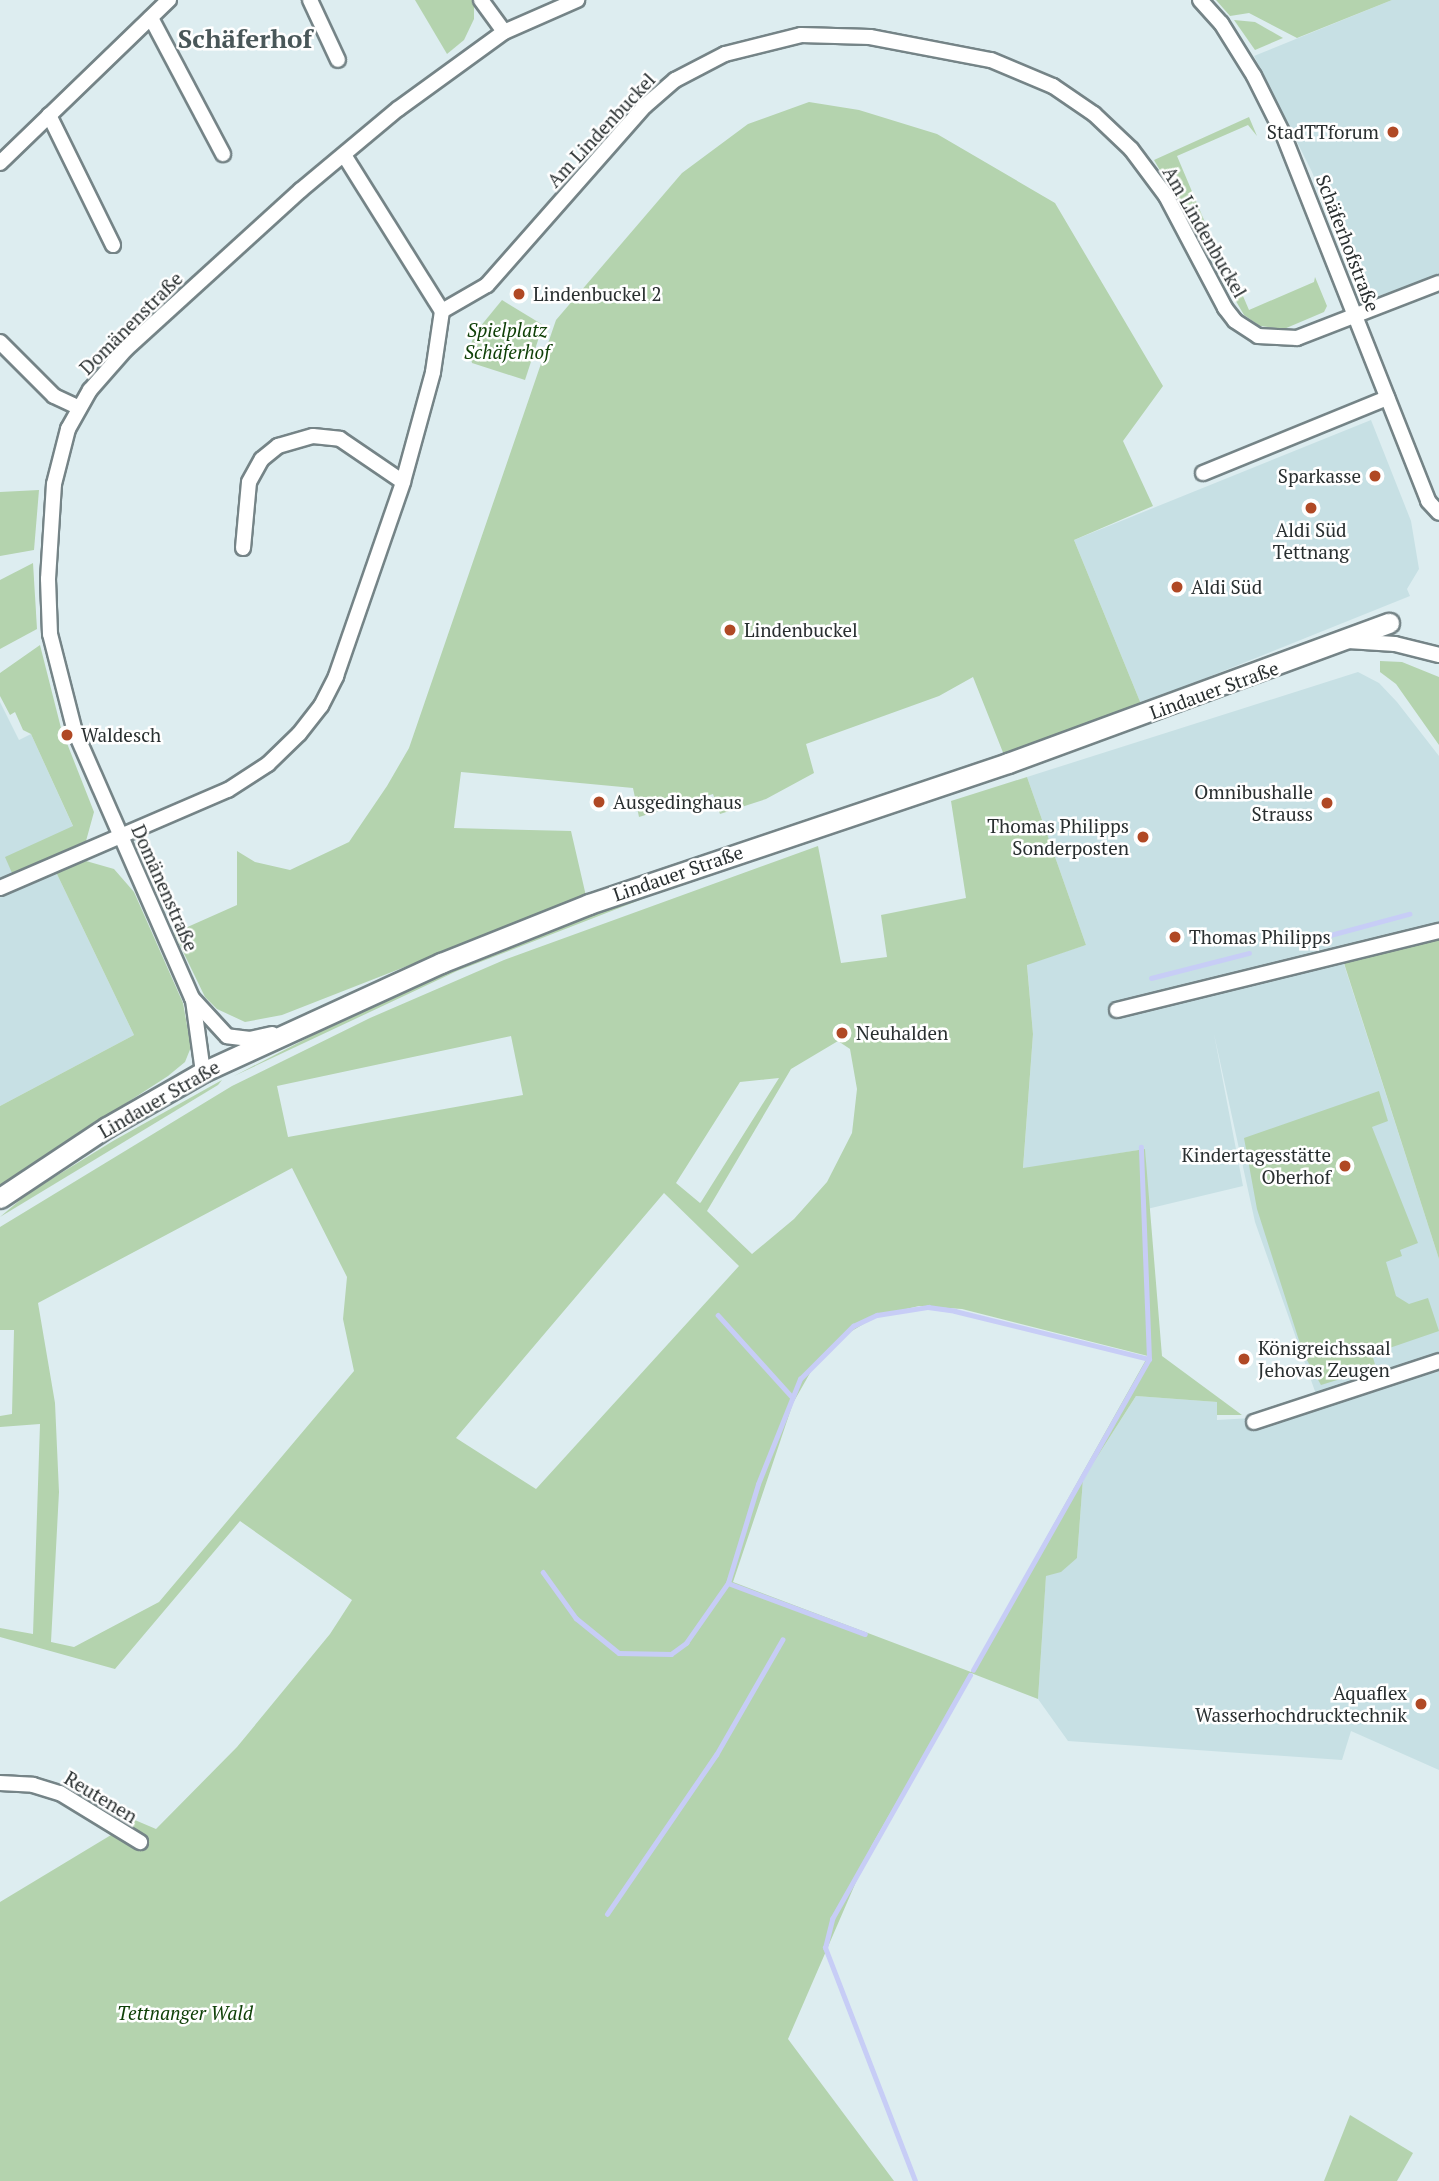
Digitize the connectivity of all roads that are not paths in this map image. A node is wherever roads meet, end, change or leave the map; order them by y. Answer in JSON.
{"nodes":[{"id":1,"x":169,"y":0,"type":"edge"},
{"id":2,"x":310,"y":0,"type":"edge"},
{"id":3,"x":481,"y":0,"type":"edge"},
{"id":4,"x":577,"y":0,"type":"edge"},
{"id":5,"x":1200,"y":0,"type":"edge"},
{"id":6,"x":151,"y":18,"type":"junction"},
{"id":7,"x":504,"y":32,"type":"junction"},
{"id":8,"x":338,"y":60,"type":"dead end"},
{"id":9,"x":49,"y":115,"type":"junction"},
{"id":10,"x":223,"y":154,"type":"dead end"},
{"id":11,"x":344,"y":155,"type":"junction"},
{"id":12,"x":0,"y":163,"type":"edge"},
{"id":13,"x":113,"y":245,"type":"dead end"},
{"id":14,"x":1439,"y":282,"type":"edge"},
{"id":15,"x":442,"y":311,"type":"junction"},
{"id":16,"x":1356,"y":316,"type":"junction"},
{"id":17,"x":0,"y":342,"type":"edge"},
{"id":18,"x":1387,"y":398,"type":"junction"},
{"id":19,"x":78,"y":407,"type":"junction"},
{"id":20,"x":1203,"y":473,"type":"dead end"},
{"id":21,"x":402,"y":482,"type":"junction"},
{"id":22,"x":1439,"y":513,"type":"edge"},
{"id":23,"x":243,"y":548,"type":"dead end"},
{"id":24,"x":1389,"y":623,"type":"dead end"},
{"id":25,"x":1346,"y":641,"type":"junction"},
{"id":26,"x":1439,"y":655,"type":"edge"},
{"id":27,"x":121,"y":835,"type":"junction"},
{"id":28,"x":0,"y":888,"type":"edge"},
{"id":29,"x":1439,"y":931,"type":"edge"},
{"id":30,"x":192,"y":998,"type":"junction"},
{"id":31,"x":1117,"y":1010,"type":"dead end"},
{"id":32,"x":285,"y":1031,"type":"junction"},
{"id":33,"x":203,"y":1072,"type":"junction"},
{"id":34,"x":0,"y":1198,"type":"edge"},
{"id":35,"x":1439,"y":1361,"type":"edge"},
{"id":36,"x":1254,"y":1422,"type":"dead end"},
{"id":37,"x":0,"y":1783,"type":"edge"},
{"id":38,"x":140,"y":1842,"type":"dead end"}],
"edges":[{"from":1,"to":6,"type":"street"},
{"from":2,"to":8,"type":"street"},
{"from":3,"to":7,"type":"street"},
{"from":4,"to":7,"type":"street","name":"Domänenstraße"},
{"from":5,"to":16,"type":"street","name":"Schäferhofstraße"},
{"from":6,"to":9,"type":"street"},
{"from":6,"to":10,"type":"street"},
{"from":7,"to":11,"type":"street","name":"Domänenstraße"},
{"from":9,"to":12,"type":"street"},
{"from":9,"to":13,"type":"street"},
{"from":11,"to":15,"type":"street"},
{"from":11,"to":19,"type":"street","name":"Domänenstraße"},
{"from":14,"to":16,"type":"street","name":"Am Lindenbuckel"},
{"from":15,"to":16,"type":"street","name":"Am Lindenbuckel"},
{"from":15,"to":21,"type":"street"},
{"from":16,"to":18,"type":"street","name":"Schäferhofstraße"},
{"from":17,"to":19,"type":"street"},
{"from":18,"to":20,"type":"street"},
{"from":18,"to":22,"type":"street","name":"Schäferhofstraße"},
{"from":19,"to":27,"type":"street","name":"Domänenstraße"},
{"from":21,"to":23,"type":"street"},
{"from":21,"to":27,"type":"street"},
{"from":24,"to":25,"type":"main road","name":"Lindauer Straße"},
{"from":25,"to":26,"type":"street"},
{"from":25,"to":32,"type":"main road","name":"Lindauer Straße"},
{"from":27,"to":28,"type":"street"},
{"from":27,"to":30,"type":"street","name":"Domänenstraße"},
{"from":29,"to":31,"type":"street"},
{"from":30,"to":32,"type":"street","name":"Domänenstraße"},
{"from":30,"to":33,"type":"street","name":"Domänenstraße"},
{"from":32,"to":33,"type":"main road","name":"Lindauer Straße"},
{"from":33,"to":34,"type":"main road","name":"Lindauer Straße"},
{"from":35,"to":36,"type":"street"},
{"from":37,"to":38,"type":"street","name":"Reutenen"}]}
